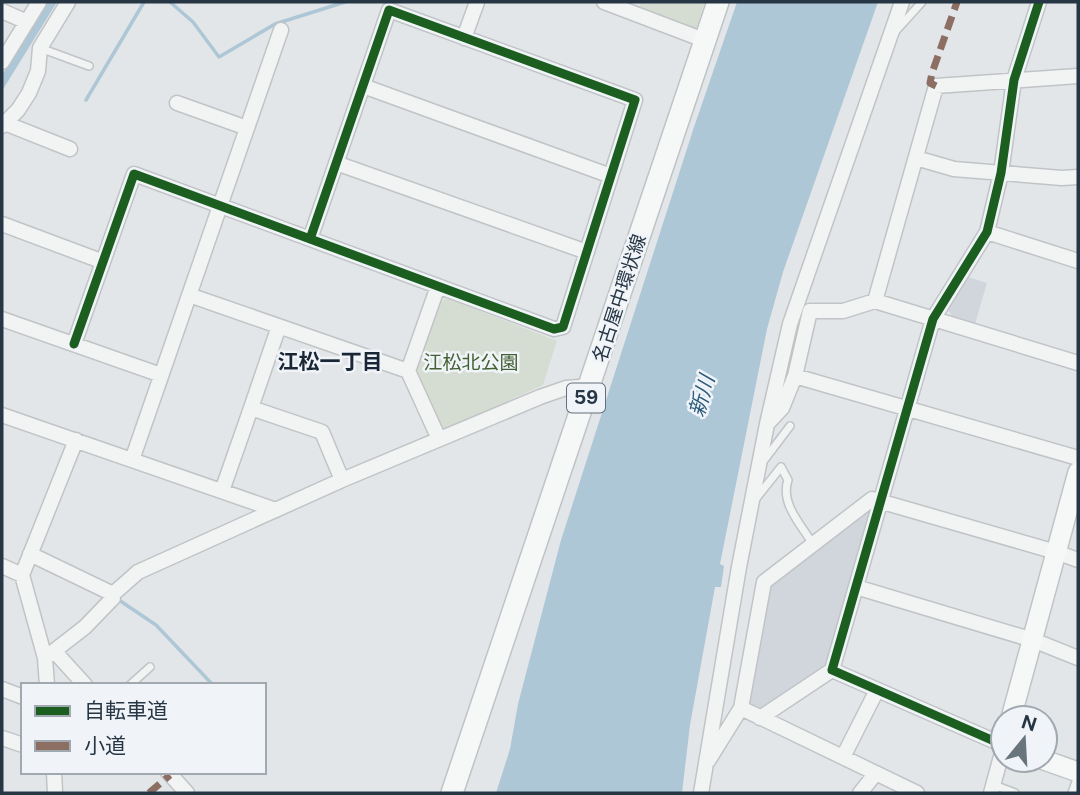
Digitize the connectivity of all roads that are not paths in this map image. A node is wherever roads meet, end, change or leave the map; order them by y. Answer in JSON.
{"nodes":[{"id":1,"x":39,"y":2,"type":"edge"},
{"id":2,"x":68,"y":2,"type":"edge"},
{"id":3,"x":477,"y":2,"type":"edge"},
{"id":4,"x":604,"y":2,"type":"edge"},
{"id":5,"x":718,"y":2,"type":"edge"},
{"id":6,"x":902,"y":2,"type":"edge"},
{"id":7,"x":922,"y":2,"type":"edge"},
{"id":8,"x":1039,"y":2,"type":"edge"},
{"id":9,"x":2,"y":11,"type":"edge"},
{"id":10,"x":27,"y":22,"type":"junction"},
{"id":11,"x":281,"y":30,"type":"dead end"},
{"id":12,"x":890,"y":35,"type":"junction"},
{"id":13,"x":464,"y":38,"type":"junction"},
{"id":14,"x":704,"y":40,"type":"junction"},
{"id":15,"x":40,"y":48,"type":"junction"},
{"id":16,"x":2,"y":62,"type":"edge"},
{"id":17,"x":89,"y":66,"type":"dead end"},
{"id":18,"x":1078,"y":76,"type":"edge"},
{"id":19,"x":1014,"y":80,"type":"junction"},
{"id":20,"x":363,"y":86,"type":"junction"},
{"id":21,"x":177,"y":103,"type":"dead end"},
{"id":22,"x":3,"y":123,"type":"edge"},
{"id":23,"x":247,"y":128,"type":"junction"},
{"id":24,"x":70,"y":149,"type":"dead end"},
{"id":25,"x":916,"y":158,"type":"junction"},
{"id":26,"x":336,"y":163,"type":"junction"},
{"id":27,"x":1001,"y":173,"type":"junction"},
{"id":28,"x":611,"y":176,"type":"junction"},
{"id":29,"x":1078,"y":177,"type":"edge"},
{"id":30,"x":220,"y":206,"type":"junction"},
{"id":31,"x":2,"y":224,"type":"edge"},
{"id":32,"x":987,"y":232,"type":"junction"},
{"id":33,"x":310,"y":239,"type":"junction"},
{"id":34,"x":587,"y":252,"type":"junction"},
{"id":35,"x":101,"y":261,"type":"junction"},
{"id":36,"x":1078,"y":261,"type":"edge"},
{"id":37,"x":438,"y":286,"type":"junction"},
{"id":38,"x":189,"y":295,"type":"junction"},
{"id":39,"x":875,"y":301,"type":"junction"},
{"id":40,"x":2,"y":319,"type":"edge"},
{"id":41,"x":933,"y":319,"type":"junction"},
{"id":42,"x":279,"y":326,"type":"junction"},
{"id":43,"x":74,"y":344,"type":"junction"},
{"id":44,"x":1078,"y":363,"type":"edge"},
{"id":45,"x":408,"y":371,"type":"junction"},
{"id":46,"x":162,"y":374,"type":"junction"},
{"id":47,"x":795,"y":376,"type":"junction"},
{"id":48,"x":591,"y":386,"type":"junction"},
{"id":49,"x":251,"y":408,"type":"junction"},
{"id":50,"x":907,"y":408,"type":"junction"},
{"id":51,"x":3,"y":419,"type":"edge"},
{"id":52,"x":767,"y":424,"type":"junction"},
{"id":53,"x":790,"y":426,"type":"dead end"},
{"id":54,"x":439,"y":439,"type":"junction"},
{"id":55,"x":76,"y":440,"type":"junction"},
{"id":56,"x":1078,"y":458,"type":"edge"},
{"id":57,"x":132,"y":460,"type":"junction"},
{"id":58,"x":758,"y":469,"type":"junction"},
{"id":59,"x":1078,"y":472,"type":"edge"},
{"id":60,"x":342,"y":480,"type":"junction"},
{"id":61,"x":222,"y":491,"type":"junction"},
{"id":62,"x":880,"y":501,"type":"junction"},
{"id":63,"x":751,"y":504,"type":"junction"},
{"id":64,"x":276,"y":510,"type":"junction"},
{"id":65,"x":813,"y":544,"type":"junction"},
{"id":66,"x":1056,"y":552,"type":"junction"},
{"id":67,"x":30,"y":554,"type":"junction"},
{"id":68,"x":1078,"y":560,"type":"edge"},
{"id":69,"x":2,"y":566,"type":"edge"},
{"id":70,"x":22,"y":575,"type":"junction"},
{"id":71,"x":856,"y":587,"type":"junction"},
{"id":72,"x":114,"y":594,"type":"junction"},
{"id":73,"x":1033,"y":640,"type":"junction"},
{"id":74,"x":50,"y":655,"type":"junction"},
{"id":75,"x":1078,"y":659,"type":"edge"},
{"id":76,"x":150,"y":667,"type":"dead end"},
{"id":77,"x":832,"y":670,"type":"junction"},
{"id":78,"x":47,"y":683,"type":"edge"},
{"id":79,"x":83,"y":683,"type":"edge"},
{"id":80,"x":132,"y":683,"type":"edge"},
{"id":81,"x":2,"y":689,"type":"edge"},
{"id":82,"x":877,"y":690,"type":"junction"},
{"id":83,"x":21,"y":696,"type":"edge"},
{"id":84,"x":1016,"y":704,"type":"edge"},
{"id":85,"x":741,"y":708,"type":"junction"},
{"id":86,"x":760,"y":718,"type":"junction"},
{"id":87,"x":2,"y":738,"type":"edge"},
{"id":88,"x":989,"y":741,"type":"edge"},
{"id":89,"x":21,"y":744,"type":"edge"},
{"id":90,"x":843,"y":757,"type":"junction"},
{"id":91,"x":705,"y":765,"type":"junction"},
{"id":92,"x":1059,"y":766,"type":"edge"},
{"id":93,"x":876,"y":773,"type":"junction"},
{"id":94,"x":54,"y":774,"type":"edge"},
{"id":95,"x":170,"y":774,"type":"edge"},
{"id":96,"x":1078,"y":774,"type":"edge"},
{"id":97,"x":992,"y":789,"type":"edge"},
{"id":98,"x":55,"y":793,"type":"edge"},
{"id":99,"x":187,"y":793,"type":"edge"},
{"id":100,"x":452,"y":793,"type":"edge"},
{"id":101,"x":701,"y":793,"type":"edge"},
{"id":102,"x":860,"y":793,"type":"edge"},
{"id":103,"x":917,"y":793,"type":"edge"},
{"id":104,"x":1015,"y":793,"type":"edge"},
{"id":105,"x":1072,"y":793,"type":"edge"}],
"edges":[{"from":1,"to":10,"type":"street"},
{"from":2,"to":15,"type":"street"},
{"from":3,"to":13,"type":"street"},
{"from":4,"to":14,"type":"street"},
{"from":5,"to":14,"type":"main road","name":"名古屋中環状線","number":"59"},
{"from":6,"to":12,"type":"street"},
{"from":7,"to":12,"type":"lane"},
{"from":8,"to":19,"type":"street"},
{"from":9,"to":10,"type":"street"},
{"from":10,"to":16,"type":"street"},
{"from":11,"to":23,"type":"street"},
{"from":12,"to":52,"type":"street"},
{"from":13,"to":20,"type":"street"},
{"from":13,"to":28,"type":"street"},
{"from":14,"to":48,"type":"main road","name":"名古屋中環状線","number":"59"},
{"from":15,"to":17,"type":"lane"},
{"from":15,"to":22,"type":"street"},
{"from":18,"to":19,"type":"street"},
{"from":19,"to":25,"type":"street"},
{"from":19,"to":27,"type":"street"},
{"from":20,"to":26,"type":"street"},
{"from":20,"to":28,"type":"street"},
{"from":21,"to":23,"type":"street"},
{"from":22,"to":24,"type":"street"},
{"from":23,"to":30,"type":"street"},
{"from":25,"to":27,"type":"street"},
{"from":25,"to":39,"type":"street"},
{"from":26,"to":33,"type":"street"},
{"from":26,"to":34,"type":"street"},
{"from":27,"to":29,"type":"street"},
{"from":27,"to":32,"type":"street"},
{"from":28,"to":34,"type":"street"},
{"from":30,"to":33,"type":"street"},
{"from":30,"to":35,"type":"street"},
{"from":30,"to":38,"type":"street"},
{"from":31,"to":35,"type":"street"},
{"from":32,"to":36,"type":"street"},
{"from":32,"to":41,"type":"street"},
{"from":33,"to":37,"type":"street"},
{"from":34,"to":37,"type":"street"},
{"from":35,"to":43,"type":"street"},
{"from":37,"to":45,"type":"street"},
{"from":38,"to":42,"type":"street"},
{"from":38,"to":46,"type":"street"},
{"from":39,"to":41,"type":"street"},
{"from":39,"to":47,"type":"street"},
{"from":40,"to":43,"type":"street"},
{"from":41,"to":44,"type":"street"},
{"from":41,"to":50,"type":"street"},
{"from":42,"to":45,"type":"street"},
{"from":42,"to":49,"type":"street"},
{"from":43,"to":46,"type":"street"},
{"from":45,"to":54,"type":"street"},
{"from":46,"to":57,"type":"street"},
{"from":47,"to":50,"type":"street"},
{"from":47,"to":52,"type":"street"},
{"from":48,"to":54,"type":"street"},
{"from":48,"to":100,"type":"main road","name":"名古屋中環状線","number":"59"},
{"from":49,"to":60,"type":"street"},
{"from":49,"to":61,"type":"street"},
{"from":50,"to":56,"type":"street"},
{"from":50,"to":62,"type":"street"},
{"from":51,"to":55,"type":"street"},
{"from":52,"to":58,"type":"street"},
{"from":53,"to":58,"type":"lane"},
{"from":54,"to":60,"type":"street"},
{"from":55,"to":57,"type":"street"},
{"from":55,"to":67,"type":"street"},
{"from":57,"to":61,"type":"street"},
{"from":58,"to":63,"type":"street"},
{"from":59,"to":66,"type":"street"},
{"from":60,"to":64,"type":"street"},
{"from":61,"to":64,"type":"street"},
{"from":62,"to":65,"type":"street"},
{"from":62,"to":66,"type":"street"},
{"from":62,"to":71,"type":"street"},
{"from":63,"to":65,"type":"lane"},
{"from":63,"to":91,"type":"street"},
{"from":64,"to":72,"type":"street"},
{"from":65,"to":85,"type":"street"},
{"from":66,"to":68,"type":"street"},
{"from":66,"to":73,"type":"street"},
{"from":67,"to":70,"type":"street"},
{"from":67,"to":72,"type":"street"},
{"from":69,"to":70,"type":"street"},
{"from":70,"to":74,"type":"street"},
{"from":71,"to":73,"type":"street"},
{"from":71,"to":77,"type":"street"},
{"from":72,"to":74,"type":"street"},
{"from":73,"to":75,"type":"street"},
{"from":73,"to":84,"type":"street"},
{"from":74,"to":78,"type":"street"},
{"from":74,"to":79,"type":"street"},
{"from":76,"to":80,"type":"lane"},
{"from":77,"to":82,"type":"street"},
{"from":77,"to":86,"type":"street"},
{"from":81,"to":83,"type":"street"},
{"from":82,"to":88,"type":"street"},
{"from":82,"to":90,"type":"street"},
{"from":85,"to":86,"type":"street"},
{"from":85,"to":91,"type":"street"},
{"from":86,"to":90,"type":"street"},
{"from":87,"to":89,"type":"street"},
{"from":90,"to":93,"type":"street"},
{"from":91,"to":101,"type":"street"},
{"from":92,"to":96,"type":"street"},
{"from":93,"to":102,"type":"street"},
{"from":93,"to":103,"type":"street"},
{"from":94,"to":98,"type":"street"},
{"from":95,"to":99,"type":"street"},
{"from":96,"to":105,"type":"lane"},
{"from":97,"to":104,"type":"lane"}]}
